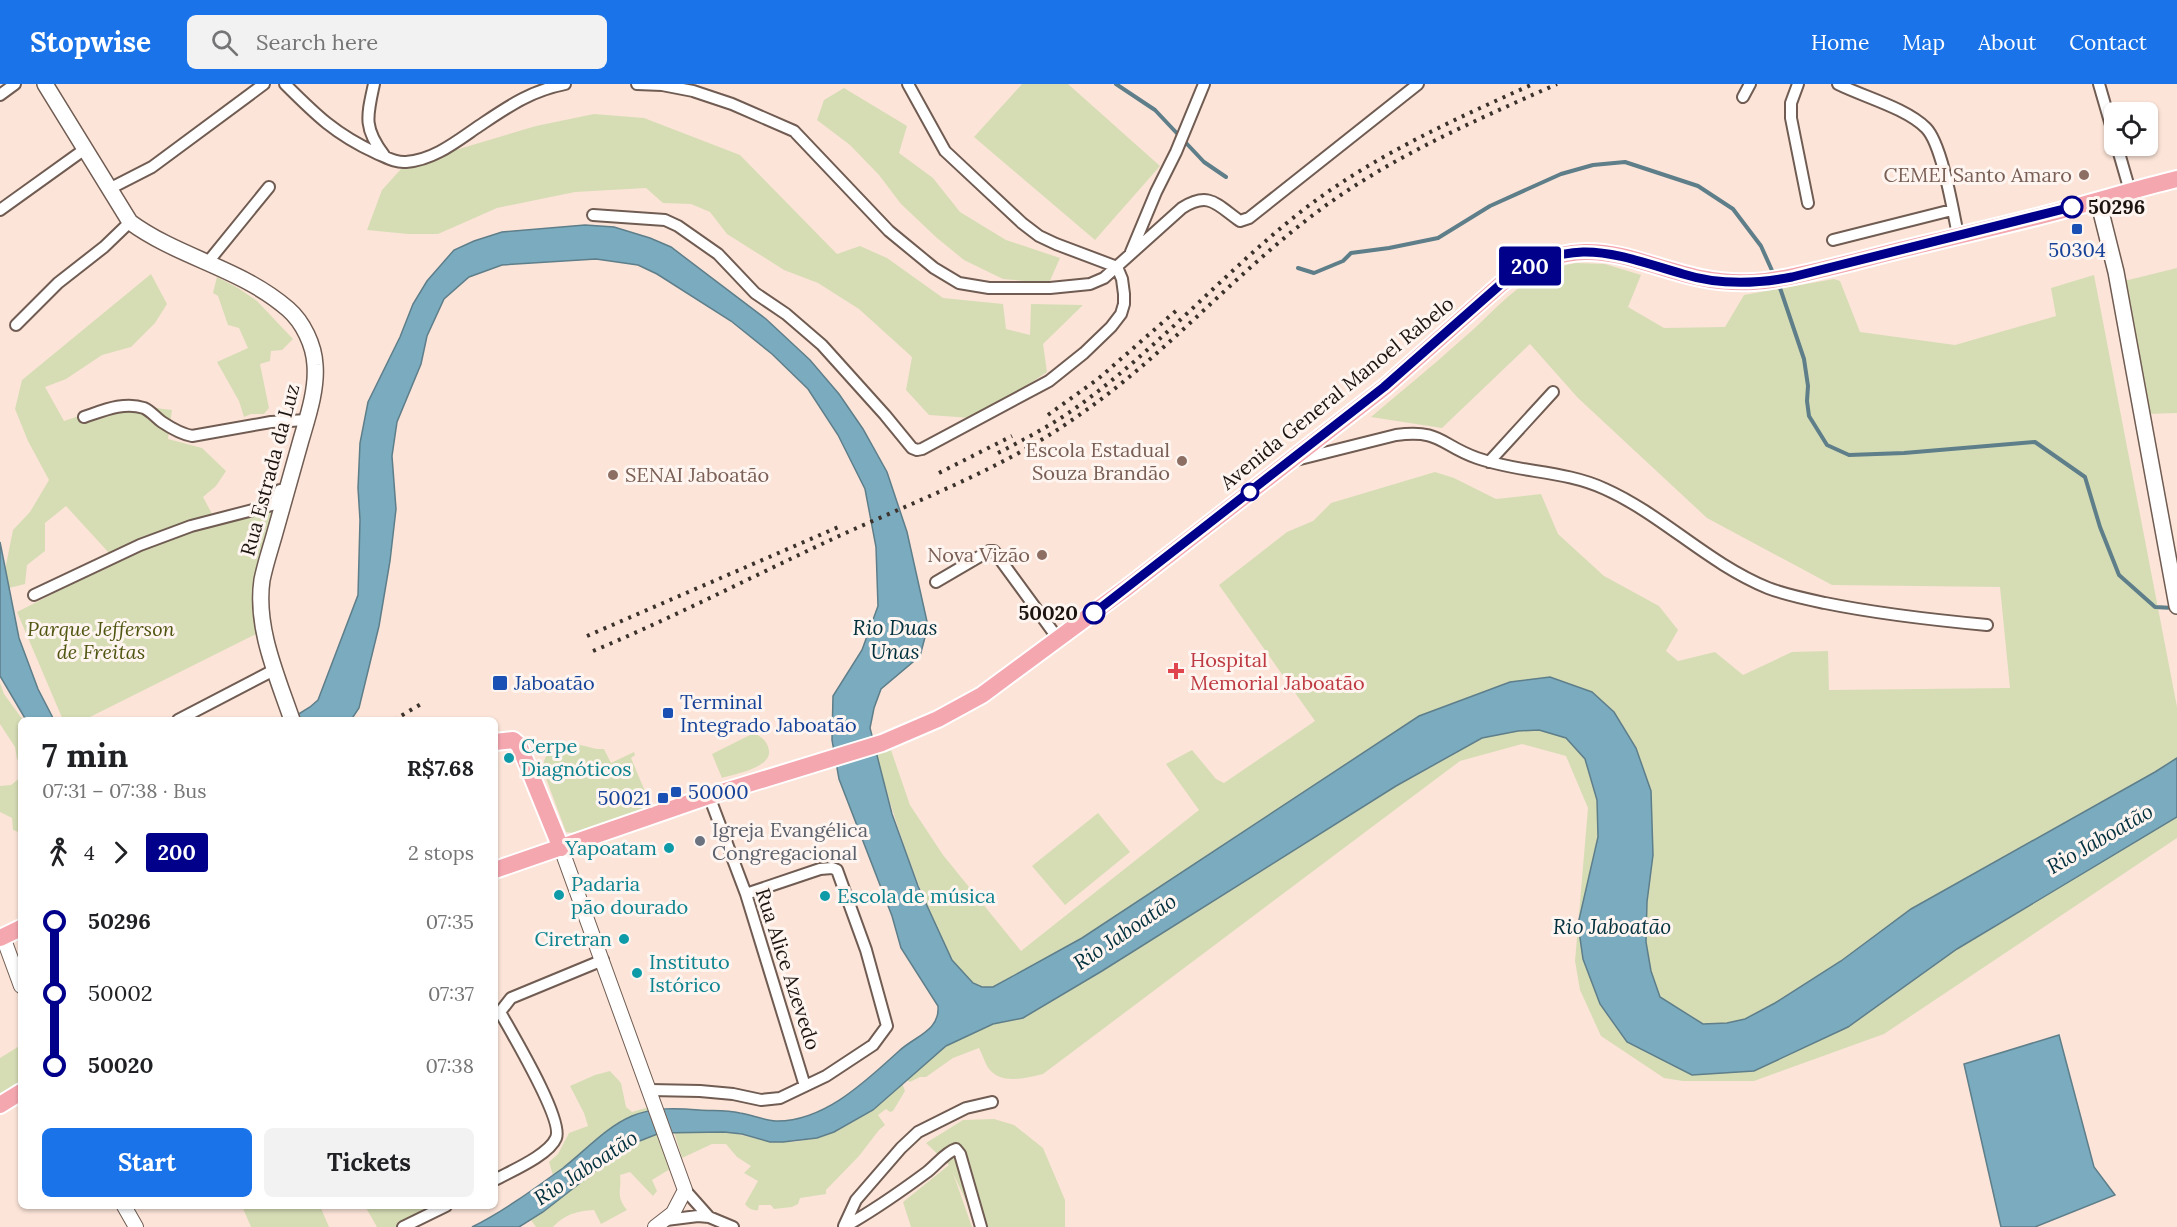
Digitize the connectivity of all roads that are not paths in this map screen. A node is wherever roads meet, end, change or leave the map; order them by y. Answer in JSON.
{"nodes":[{"id":1,"x":15,"y":84,"type":"edge"},
{"id":2,"x":45,"y":84,"type":"edge"},
{"id":3,"x":264,"y":84,"type":"edge"},
{"id":4,"x":285,"y":84,"type":"edge"},
{"id":5,"x":374,"y":84,"type":"edge"},
{"id":6,"x":565,"y":84,"type":"edge"},
{"id":7,"x":637,"y":84,"type":"edge"},
{"id":8,"x":908,"y":84,"type":"edge"},
{"id":9,"x":1204,"y":84,"type":"edge"},
{"id":10,"x":1418,"y":84,"type":"edge"},
{"id":11,"x":1750,"y":84,"type":"edge"},
{"id":12,"x":1798,"y":84,"type":"edge"},
{"id":13,"x":2099,"y":84,"type":"edge"},
{"id":14,"x":661,"y":85,"type":"edge"},
{"id":15,"x":1843,"y":85,"type":"edge"},
{"id":16,"x":0,"y":95,"type":"edge"},
{"id":17,"x":1743,"y":97,"type":"dead end"},
{"id":18,"x":2104,"y":102,"type":"edge"},
{"id":19,"x":85,"y":148,"type":"junction"},
{"id":20,"x":2120,"y":156,"type":"edge"},
{"id":21,"x":386,"y":158,"type":"junction"},
{"id":22,"x":2177,"y":179,"type":"edge"},
{"id":23,"x":269,"y":187,"type":"dead end"},
{"id":24,"x":110,"y":189,"type":"junction"},
{"id":25,"x":2130,"y":191,"type":"junction"},
{"id":26,"x":2098,"y":200,"type":"junction"},
{"id":27,"x":1808,"y":203,"type":"dead end"},
{"id":28,"x":0,"y":210,"type":"edge"},
{"id":29,"x":1952,"y":210,"type":"junction"},
{"id":30,"x":593,"y":215,"type":"dead end"},
{"id":31,"x":130,"y":222,"type":"junction"},
{"id":32,"x":1958,"y":235,"type":"junction"},
{"id":33,"x":1833,"y":240,"type":"dead end"},
{"id":34,"x":1130,"y":255,"type":"junction"},
{"id":35,"x":208,"y":262,"type":"junction"},
{"id":36,"x":1117,"y":267,"type":"junction"},
{"id":37,"x":16,"y":325,"type":"dead end"},
{"id":38,"x":1553,"y":392,"type":"dead end"},
{"id":39,"x":84,"y":417,"type":"dead end"},
{"id":40,"x":307,"y":420,"type":"junction"},
{"id":41,"x":1290,"y":462,"type":"junction"},
{"id":42,"x":1489,"y":462,"type":"junction"},
{"id":43,"x":290,"y":477,"type":"junction"},
{"id":44,"x":936,"y":582,"type":"dead end"},
{"id":45,"x":34,"y":595,"type":"dead end"},
{"id":46,"x":2177,"y":606,"type":"edge"},
{"id":47,"x":1987,"y":625,"type":"dead end"},
{"id":48,"x":1059,"y":640,"type":"junction"},
{"id":49,"x":274,"y":670,"type":"junction"},
{"id":50,"x":184,"y":717,"type":"edge"},
{"id":51,"x":291,"y":717,"type":"edge"},
{"id":52,"x":498,"y":742,"type":"edge"},
{"id":53,"x":709,"y":796,"type":"junction"},
{"id":54,"x":561,"y":848,"type":"junction"},
{"id":55,"x":498,"y":869,"type":"edge"},
{"id":56,"x":746,"y":894,"type":"junction"},
{"id":57,"x":18,"y":929,"type":"edge"},
{"id":58,"x":1,"y":935,"type":"edge"},
{"id":59,"x":603,"y":960,"type":"junction"},
{"id":60,"x":18,"y":978,"type":"edge"},
{"id":61,"x":806,"y":1086,"type":"junction"},
{"id":62,"x":18,"y":1094,"type":"edge"},
{"id":63,"x":652,"y":1096,"type":"junction"},
{"id":64,"x":992,"y":1102,"type":"dead end"},
{"id":65,"x":0,"y":1105,"type":"edge"},
{"id":66,"x":498,"y":1178,"type":"edge"},
{"id":67,"x":685,"y":1190,"type":"junction"},
{"id":68,"x":126,"y":1209,"type":"edge"},
{"id":69,"x":440,"y":1209,"type":"edge"},
{"id":70,"x":709,"y":1217,"type":"junction"},
{"id":71,"x":661,"y":1224,"type":"edge"},
{"id":72,"x":136,"y":1227,"type":"edge"},
{"id":73,"x":403,"y":1227,"type":"edge"},
{"id":74,"x":733,"y":1227,"type":"edge"},
{"id":75,"x":844,"y":1227,"type":"edge"},
{"id":76,"x":981,"y":1227,"type":"edge"}],
"edges":[{"from":1,"to":16,"type":"street"},
{"from":2,"to":19,"type":"main road","name":"Rua Estrada da Luz"},
{"from":3,"to":24,"type":"street"},
{"from":4,"to":21,"type":"street"},
{"from":5,"to":21,"type":"street"},
{"from":6,"to":21,"type":"street"},
{"from":7,"to":14,"type":"street"},
{"from":8,"to":36,"type":"street"},
{"from":9,"to":34,"type":"street"},
{"from":10,"to":34,"type":"street"},
{"from":11,"to":17,"type":"street"},
{"from":12,"to":27,"type":"street"},
{"from":13,"to":18,"type":"street"},
{"from":14,"to":36,"type":"street"},
{"from":15,"to":29,"type":"street"},
{"from":19,"to":24,"type":"main road","name":"Rua Estrada da Luz"},
{"from":19,"to":28,"type":"street"},
{"from":20,"to":25,"type":"street"},
{"from":22,"to":25,"type":"main road","name":"Avenida General Manoel Rabelo"},
{"from":23,"to":35,"type":"street"},
{"from":24,"to":31,"type":"main road","name":"Rua Estrada da Luz"},
{"from":25,"to":26,"type":"main road","name":"Avenida General Manoel Rabelo"},
{"from":26,"to":32,"type":"main road","name":"Avenida General Manoel Rabelo"},
{"from":26,"to":46,"type":"main road"},
{"from":29,"to":32,"type":"street"},
{"from":29,"to":33,"type":"street"},
{"from":30,"to":36,"type":"street"},
{"from":31,"to":35,"type":"main road","name":"Rua Estrada da Luz"},
{"from":31,"to":37,"type":"street"},
{"from":32,"to":41,"type":"main road","name":"Avenida General Manoel Rabelo"},
{"from":34,"to":36,"type":"street"},
{"from":35,"to":40,"type":"main road","name":"Rua Estrada da Luz"},
{"from":38,"to":42,"type":"street"},
{"from":39,"to":40,"type":"street"},
{"from":40,"to":43,"type":"main road","name":"Rua Estrada da Luz"},
{"from":41,"to":42,"type":"street"},
{"from":41,"to":48,"type":"main road","name":"Avenida General Manoel Rabelo"},
{"from":42,"to":47,"type":"street"},
{"from":43,"to":45,"type":"street"},
{"from":43,"to":49,"type":"main road","name":"Rua Estrada da Luz"},
{"from":44,"to":48,"type":"street"},
{"from":48,"to":53,"type":"main road","name":"Avenida General Manoel Rabelo"},
{"from":49,"to":50,"type":"street"},
{"from":49,"to":51,"type":"main road","name":"Rua Estrada da Luz"},
{"from":52,"to":54,"type":"main road"},
{"from":53,"to":54,"type":"main road","name":"Avenida General Manoel Rabelo"},
{"from":53,"to":56,"type":"street","name":"Rua Alice Azevedo"},
{"from":54,"to":55,"type":"main road","name":"Avenida General Manoel Rabelo"},
{"from":54,"to":59,"type":"street"},
{"from":56,"to":61,"type":"street","name":"Rua Alice Azevedo"},
{"from":56,"to":61,"type":"street"},
{"from":57,"to":58,"type":"main road"},
{"from":58,"to":60,"type":"street"},
{"from":59,"to":63,"type":"street"},
{"from":59,"to":66,"type":"street"},
{"from":61,"to":63,"type":"street"},
{"from":62,"to":65,"type":"main road"},
{"from":63,"to":67,"type":"street"},
{"from":64,"to":75,"type":"street"},
{"from":67,"to":70,"type":"street"},
{"from":67,"to":71,"type":"street"},
{"from":68,"to":72,"type":"street"},
{"from":69,"to":73,"type":"street"},
{"from":70,"to":71,"type":"street"},
{"from":70,"to":74,"type":"street"},
{"from":75,"to":76,"type":"street"}]}
